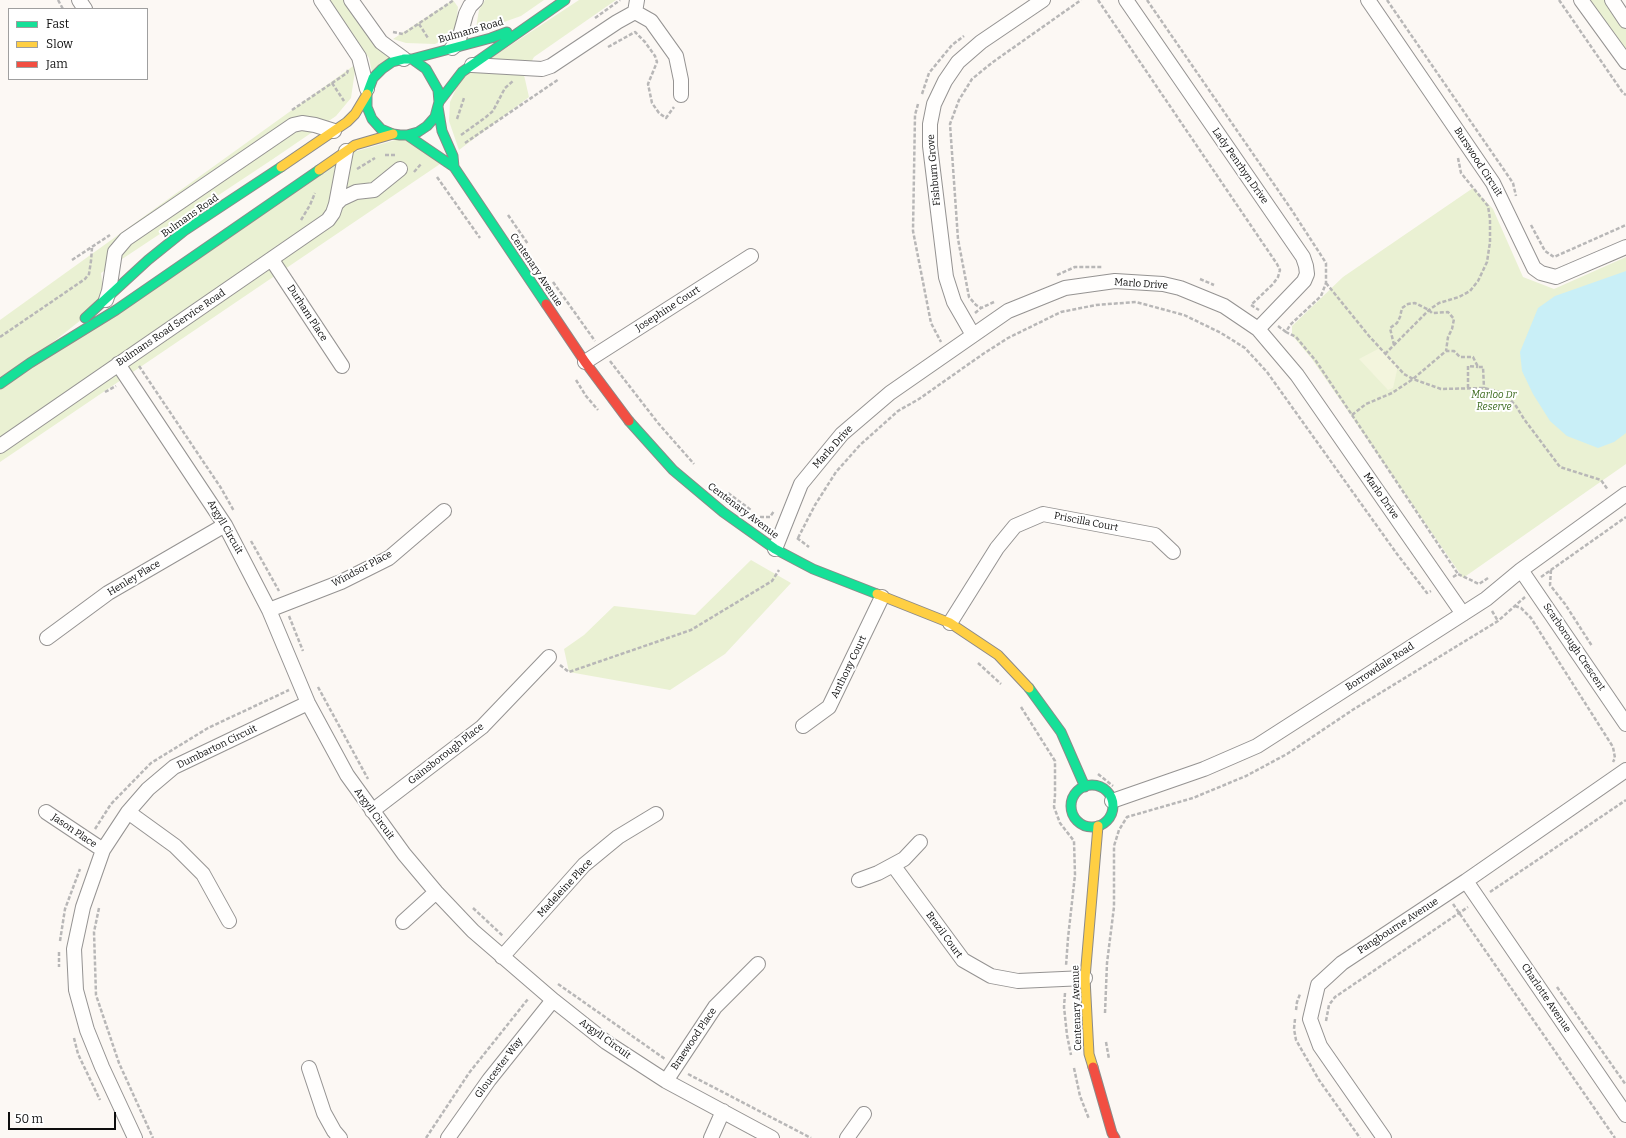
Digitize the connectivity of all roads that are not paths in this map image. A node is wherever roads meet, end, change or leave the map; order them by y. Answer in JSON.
{"nodes":[{"id":1,"x":321,"y":0,"type":"edge"},
{"id":2,"x":351,"y":0,"type":"edge"},
{"id":3,"x":476,"y":0,"type":"edge"},
{"id":4,"x":565,"y":0,"type":"edge"},
{"id":5,"x":1043,"y":0,"type":"edge"},
{"id":6,"x":1126,"y":0,"type":"edge"},
{"id":7,"x":1368,"y":0,"type":"edge"},
{"id":8,"x":1581,"y":0,"type":"edge"},
{"id":9,"x":1612,"y":0,"type":"edge"},
{"id":10,"x":636,"y":6,"type":"edge"},
{"id":11,"x":534,"y":21,"type":"junction"},
{"id":12,"x":1626,"y":21,"type":"edge"},
{"id":13,"x":452,"y":48,"type":"junction"},
{"id":14,"x":408,"y":59,"type":"junction"},
{"id":15,"x":1626,"y":62,"type":"edge"},
{"id":16,"x":472,"y":64,"type":"junction"},
{"id":17,"x":367,"y":92,"type":"junction"},
{"id":18,"x":682,"y":95,"type":"road end"},
{"id":19,"x":439,"y":105,"type":"junction"},
{"id":20,"x":334,"y":131,"type":"junction"},
{"id":21,"x":393,"y":134,"type":"junction"},
{"id":22,"x":407,"y":135,"type":"junction"},
{"id":23,"x":346,"y":150,"type":"junction"},
{"id":24,"x":454,"y":167,"type":"junction"},
{"id":25,"x":400,"y":169,"type":"dead end"},
{"id":26,"x":341,"y":177,"type":"junction"},
{"id":27,"x":356,"y":192,"type":"junction"},
{"id":28,"x":336,"y":204,"type":"junction"},
{"id":29,"x":1626,"y":247,"type":"edge"},
{"id":30,"x":751,"y":256,"type":"dead end"},
{"id":31,"x":272,"y":260,"type":"junction"},
{"id":32,"x":105,"y":301,"type":"junction"},
{"id":33,"x":1258,"y":329,"type":"junction"},
{"id":34,"x":973,"y":335,"type":"junction"},
{"id":35,"x":585,"y":362,"type":"junction"},
{"id":36,"x":30,"y":363,"type":"junction"},
{"id":37,"x":118,"y":364,"type":"junction"},
{"id":38,"x":342,"y":366,"type":"dead end"},
{"id":39,"x":0,"y":384,"type":"edge"},
{"id":40,"x":0,"y":446,"type":"edge"},
{"id":41,"x":1626,"y":494,"type":"edge"},
{"id":42,"x":444,"y":511,"type":"dead end"},
{"id":43,"x":225,"y":525,"type":"junction"},
{"id":44,"x":775,"y":549,"type":"junction"},
{"id":45,"x":1173,"y":552,"type":"dead end"},
{"id":46,"x":1521,"y":570,"type":"junction"},
{"id":47,"x":882,"y":597,"type":"junction"},
{"id":48,"x":269,"y":610,"type":"junction"},
{"id":49,"x":1463,"y":614,"type":"junction"},
{"id":50,"x":950,"y":623,"type":"junction"},
{"id":51,"x":47,"y":638,"type":"dead end"},
{"id":52,"x":549,"y":657,"type":"road end"},
{"id":53,"x":308,"y":703,"type":"junction"},
{"id":54,"x":1626,"y":724,"type":"edge"},
{"id":55,"x":803,"y":726,"type":"dead end"},
{"id":56,"x":1626,"y":770,"type":"edge"},
{"id":57,"x":1085,"y":787,"type":"junction"},
{"id":58,"x":1112,"y":801,"type":"junction"},
{"id":59,"x":372,"y":811,"type":"junction"},
{"id":60,"x":46,"y":812,"type":"dead end"},
{"id":61,"x":128,"y":812,"type":"junction"},
{"id":62,"x":656,"y":814,"type":"dead end"},
{"id":63,"x":1098,"y":826,"type":"junction"},
{"id":64,"x":920,"y":842,"type":"dead end"},
{"id":65,"x":103,"y":850,"type":"junction"},
{"id":66,"x":893,"y":865,"type":"junction"},
{"id":67,"x":859,"y":880,"type":"dead end"},
{"id":68,"x":1466,"y":881,"type":"junction"},
{"id":69,"x":436,"y":892,"type":"junction"},
{"id":70,"x":229,"y":921,"type":"dead end"},
{"id":71,"x":403,"y":922,"type":"dead end"},
{"id":72,"x":502,"y":957,"type":"junction"},
{"id":73,"x":758,"y":964,"type":"dead end"},
{"id":74,"x":1085,"y":978,"type":"junction"},
{"id":75,"x":553,"y":1000,"type":"junction"},
{"id":76,"x":309,"y":1068,"type":"dead end"},
{"id":77,"x":666,"y":1081,"type":"junction"},
{"id":78,"x":723,"y":1111,"type":"junction"},
{"id":79,"x":864,"y":1114,"type":"dead end"},
{"id":80,"x":1626,"y":1115,"type":"edge"},
{"id":81,"x":135,"y":1138,"type":"edge"},
{"id":82,"x":340,"y":1138,"type":"edge"},
{"id":83,"x":448,"y":1138,"type":"edge"},
{"id":84,"x":710,"y":1138,"type":"edge"},
{"id":85,"x":772,"y":1138,"type":"edge"},
{"id":86,"x":847,"y":1138,"type":"edge"},
{"id":87,"x":1115,"y":1138,"type":"edge"},
{"id":88,"x":1384,"y":1138,"type":"edge"}],
"edges":[{"from":1,"to":17,"type":"street"},
{"from":2,"to":14,"type":"street"},
{"from":3,"to":13,"type":"street"},
{"from":4,"to":11,"type":"street","name":"Bulmans Road"},
{"from":5,"to":34,"type":"street","name":"Fishburn Grove"},
{"from":6,"to":33,"type":"street","name":"Lady Penrhyn Drive"},
{"from":7,"to":29,"type":"street","name":"Burswood Circuit"},
{"from":8,"to":15,"type":"street"},
{"from":9,"to":12,"type":"street"},
{"from":10,"to":16,"type":"street"},
{"from":10,"to":18,"type":"street"},
{"from":11,"to":13,"type":"street","name":"Bulmans Road"},
{"from":11,"to":16,"type":"street","name":"Bulmans Road"},
{"from":13,"to":14,"type":"street","name":"Bulmans Road"},
{"from":14,"to":17,"type":"street"},
{"from":14,"to":19,"type":"street"},
{"from":16,"to":19,"type":"street","name":"Bulmans Road"},
{"from":17,"to":20,"type":"street","name":"Bulmans Road"},
{"from":17,"to":21,"type":"street"},
{"from":19,"to":22,"type":"street"},
{"from":19,"to":24,"type":"street","name":"Centenary Avenue"},
{"from":20,"to":32,"type":"street","name":"Bulmans Road"},
{"from":20,"to":32,"type":"street"},
{"from":21,"to":22,"type":"street"},
{"from":21,"to":23,"type":"street","name":"Bulmans Road"},
{"from":22,"to":24,"type":"street","name":"Centenary Avenue"},
{"from":23,"to":26,"type":"street","name":"Bulmans Road Service Road"},
{"from":23,"to":36,"type":"street","name":"Bulmans Road"},
{"from":24,"to":35,"type":"street","name":"Centenary Avenue"},
{"from":25,"to":27,"type":"street","name":"Bulmans Road Service Road"},
{"from":26,"to":27,"type":"street"},
{"from":26,"to":28,"type":"street","name":"Bulmans Road Service Road"},
{"from":27,"to":28,"type":"street","name":"Bulmans Road Service Road"},
{"from":28,"to":31,"type":"street","name":"Bulmans Road Service Road"},
{"from":30,"to":35,"type":"street","name":"Josephine Court"},
{"from":31,"to":37,"type":"street","name":"Bulmans Road Service Road"},
{"from":31,"to":38,"type":"street","name":"Durham Place"},
{"from":32,"to":36,"type":"street","name":"Bulmans Road"},
{"from":33,"to":34,"type":"street","name":"Marlo Drive"},
{"from":33,"to":49,"type":"street","name":"Marlo Drive"},
{"from":34,"to":44,"type":"street","name":"Marlo Drive"},
{"from":35,"to":44,"type":"street","name":"Centenary Avenue"},
{"from":36,"to":39,"type":"street","name":"Bulmans Road"},
{"from":37,"to":40,"type":"street","name":"Bulmans Road Service Road"},
{"from":37,"to":43,"type":"street","name":"Argyll Circuit"},
{"from":41,"to":46,"type":"street","name":"Borrowdale Road"},
{"from":42,"to":48,"type":"street","name":"Windsor Place"},
{"from":43,"to":48,"type":"street","name":"Argyll Circuit"},
{"from":43,"to":51,"type":"street","name":"Henley Place"},
{"from":44,"to":47,"type":"street","name":"Centenary Avenue"},
{"from":45,"to":50,"type":"street","name":"Priscilla Court"},
{"from":46,"to":49,"type":"street","name":"Borrowdale Road"},
{"from":46,"to":54,"type":"street","name":"Scarborough Crescent"},
{"from":47,"to":50,"type":"street","name":"Centenary Avenue"},
{"from":47,"to":55,"type":"street","name":"Anthony Court"},
{"from":48,"to":53,"type":"street","name":"Argyll Circuit"},
{"from":49,"to":58,"type":"street","name":"Borrowdale Road"},
{"from":50,"to":57,"type":"street","name":"Centenary Avenue"},
{"from":52,"to":59,"type":"street","name":"Gainsborough Place"},
{"from":53,"to":59,"type":"street","name":"Argyll Circuit"},
{"from":53,"to":61,"type":"street","name":"Dumbarton Circuit"},
{"from":56,"to":68,"type":"street","name":"Pangbourne Avenue"},
{"from":57,"to":58,"type":"street"},
{"from":57,"to":63,"type":"street"},
{"from":58,"to":63,"type":"street"},
{"from":59,"to":69,"type":"street","name":"Argyll Circuit"},
{"from":60,"to":65,"type":"street","name":"Jason Place"},
{"from":61,"to":65,"type":"street","name":"Dumbarton Circuit"},
{"from":61,"to":70,"type":"street"},
{"from":62,"to":72,"type":"street","name":"Madeleine Place"},
{"from":63,"to":74,"type":"street","name":"Centenary Avenue"},
{"from":64,"to":66,"type":"street"},
{"from":65,"to":81,"type":"street","name":"Dumbarton Circuit"},
{"from":66,"to":67,"type":"street"},
{"from":66,"to":74,"type":"street","name":"Brazil Court"},
{"from":68,"to":80,"type":"street","name":"Charlotte Avenue"},
{"from":68,"to":88,"type":"street","name":"Pangbourne Avenue"},
{"from":69,"to":71,"type":"street"},
{"from":69,"to":72,"type":"street","name":"Argyll Circuit"},
{"from":72,"to":75,"type":"street","name":"Argyll Circuit"},
{"from":73,"to":77,"type":"street","name":"Braewood Place"},
{"from":74,"to":87,"type":"street","name":"Centenary Avenue"},
{"from":75,"to":77,"type":"street","name":"Argyll Circuit"},
{"from":75,"to":83,"type":"street","name":"Gloucester Way"},
{"from":76,"to":82,"type":"street"},
{"from":77,"to":78,"type":"street","name":"Argyll Circuit"},
{"from":78,"to":84,"type":"street"},
{"from":78,"to":85,"type":"street","name":"Argyll Circuit"},
{"from":79,"to":86,"type":"street"}]}
